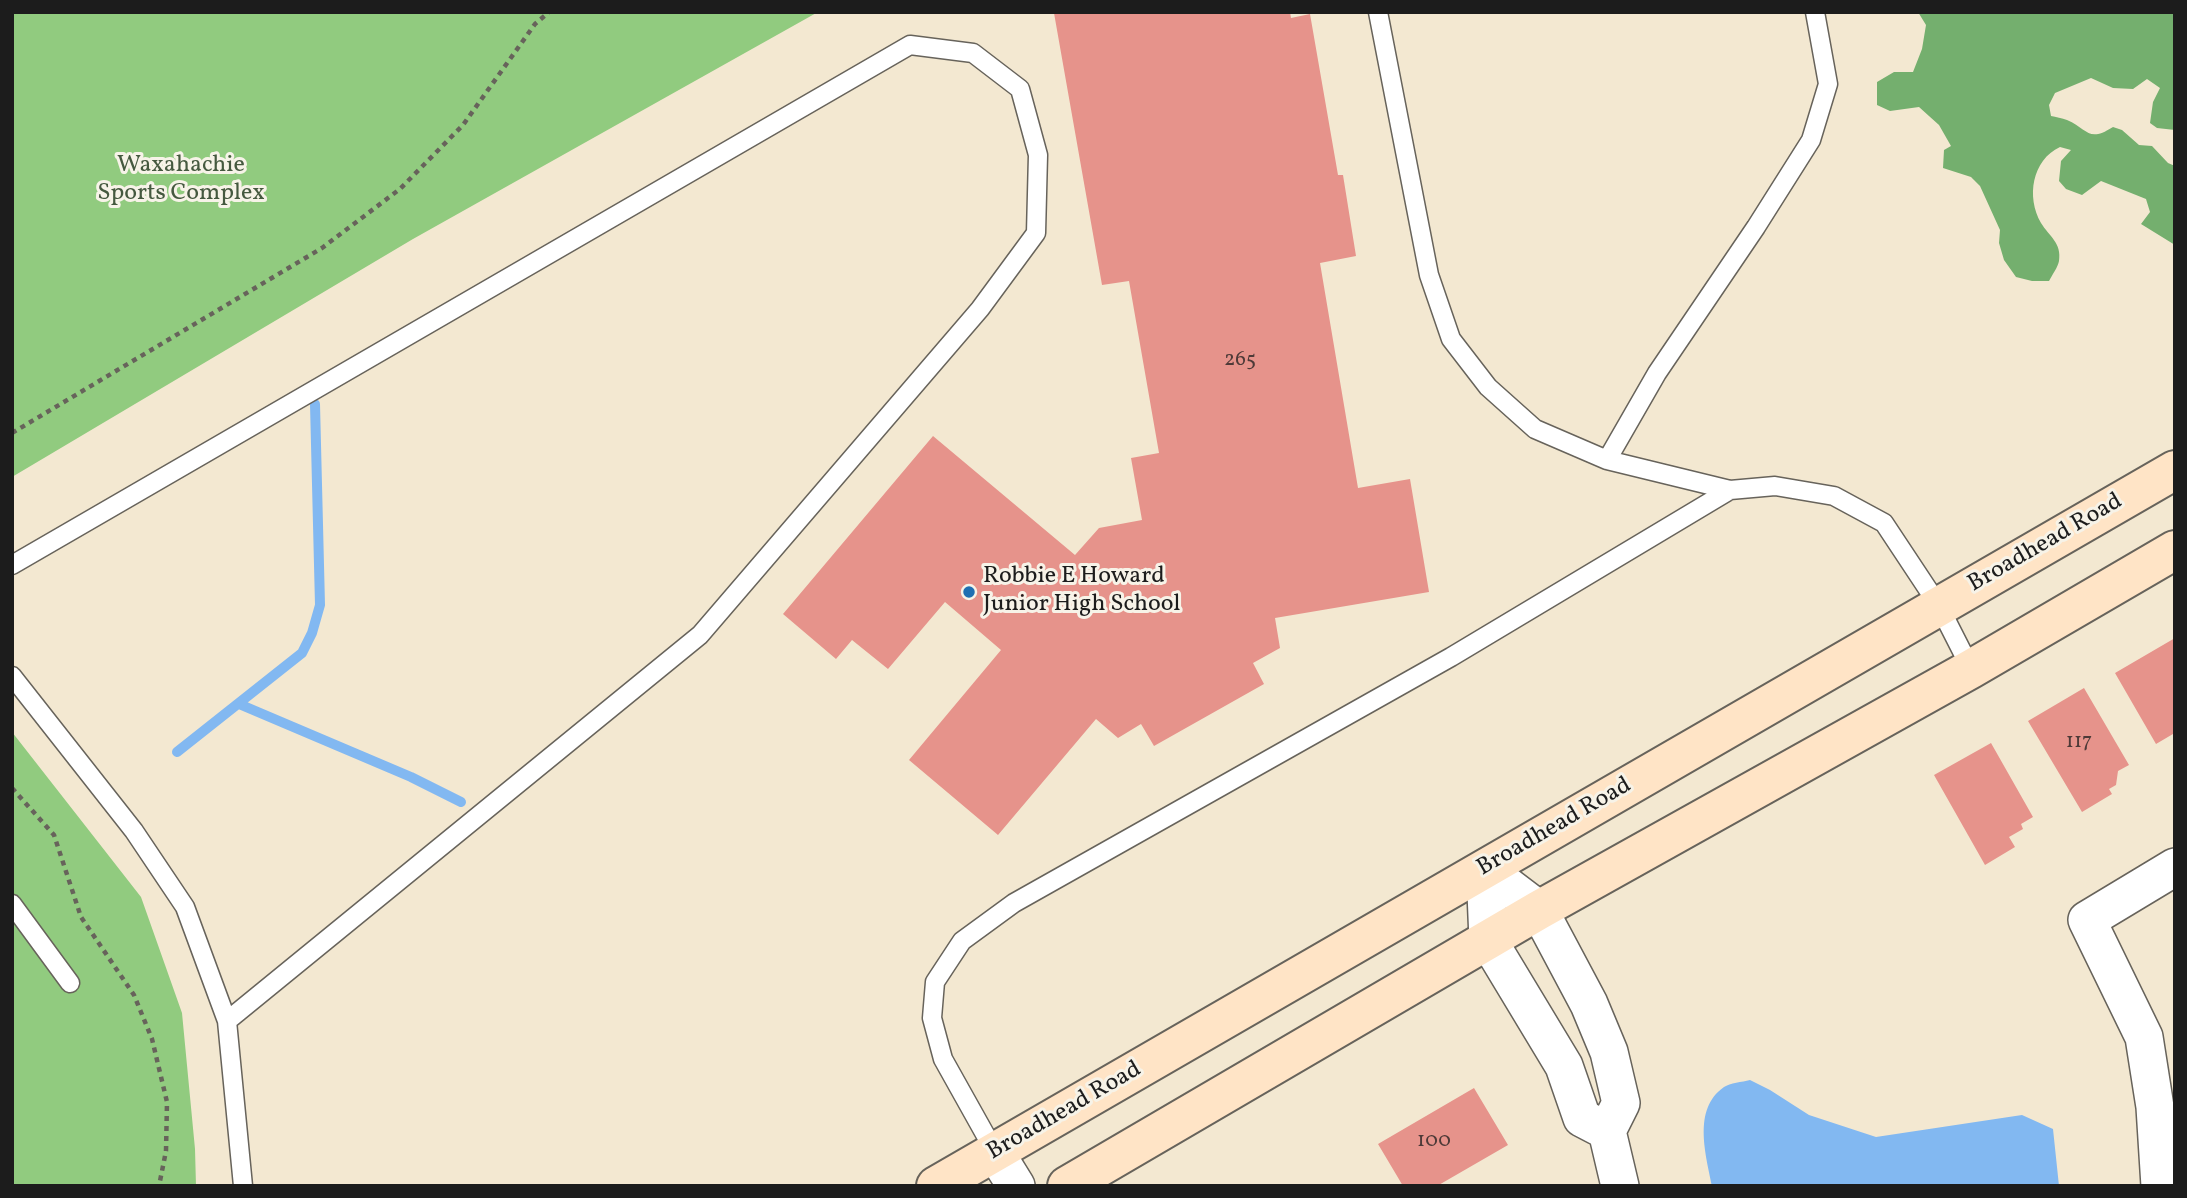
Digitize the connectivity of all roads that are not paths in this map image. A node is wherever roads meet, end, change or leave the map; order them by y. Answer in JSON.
{"nodes":[{"id":1,"x":1378,"y":12,"type":"edge"},
{"id":2,"x":1815,"y":12,"type":"edge"},
{"id":3,"x":1607,"y":460,"type":"junction"},
{"id":4,"x":2175,"y":470,"type":"edge"},
{"id":5,"x":1730,"y":490,"type":"junction"},
{"id":6,"x":2175,"y":550,"type":"edge"},
{"id":7,"x":12,"y":565,"type":"edge"},
{"id":8,"x":1939,"y":606,"type":"junction"},
{"id":9,"x":1971,"y":669,"type":"junction"},
{"id":10,"x":12,"y":676,"type":"edge"},
{"id":11,"x":2175,"y":867,"type":"edge"},
{"id":12,"x":1485,"y":869,"type":"junction"},
{"id":13,"x":12,"y":904,"type":"edge"},
{"id":14,"x":1539,"y":911,"type":"junction"},
{"id":15,"x":1488,"y":940,"type":"junction"},
{"id":16,"x":70,"y":983,"type":"dead end"},
{"id":17,"x":227,"y":1021,"type":"junction"},
{"id":18,"x":1607,"y":1130,"type":"junction"},
{"id":19,"x":995,"y":1152,"type":"junction"},
{"id":20,"x":243,"y":1186,"type":"edge"},
{"id":21,"x":936,"y":1186,"type":"edge"},
{"id":22,"x":1016,"y":1186,"type":"edge"},
{"id":23,"x":1067,"y":1186,"type":"edge"},
{"id":24,"x":1620,"y":1186,"type":"edge"},
{"id":25,"x":2160,"y":1186,"type":"edge"}],
"edges":[{"from":1,"to":3,"type":"lane"},
{"from":2,"to":3,"type":"lane"},
{"from":3,"to":5,"type":"lane"},
{"from":4,"to":8,"type":"street","name":"Broadhead Road"},
{"from":5,"to":8,"type":"lane"},
{"from":5,"to":19,"type":"lane"},
{"from":6,"to":9,"type":"street"},
{"from":7,"to":17,"type":"lane"},
{"from":8,"to":9,"type":"lane"},
{"from":8,"to":12,"type":"street","name":"Broadhead Road"},
{"from":9,"to":14,"type":"street"},
{"from":10,"to":17,"type":"lane"},
{"from":11,"to":25,"type":"street"},
{"from":12,"to":14,"type":"street"},
{"from":12,"to":15,"type":"street"},
{"from":12,"to":19,"type":"street","name":"Broadhead Road"},
{"from":13,"to":16,"type":"lane"},
{"from":14,"to":15,"type":"street"},
{"from":14,"to":18,"type":"street"},
{"from":15,"to":18,"type":"street"},
{"from":15,"to":23,"type":"street"},
{"from":17,"to":20,"type":"lane"},
{"from":18,"to":24,"type":"street"},
{"from":19,"to":21,"type":"street","name":"Broadhead Road"},
{"from":19,"to":22,"type":"street"}]}
